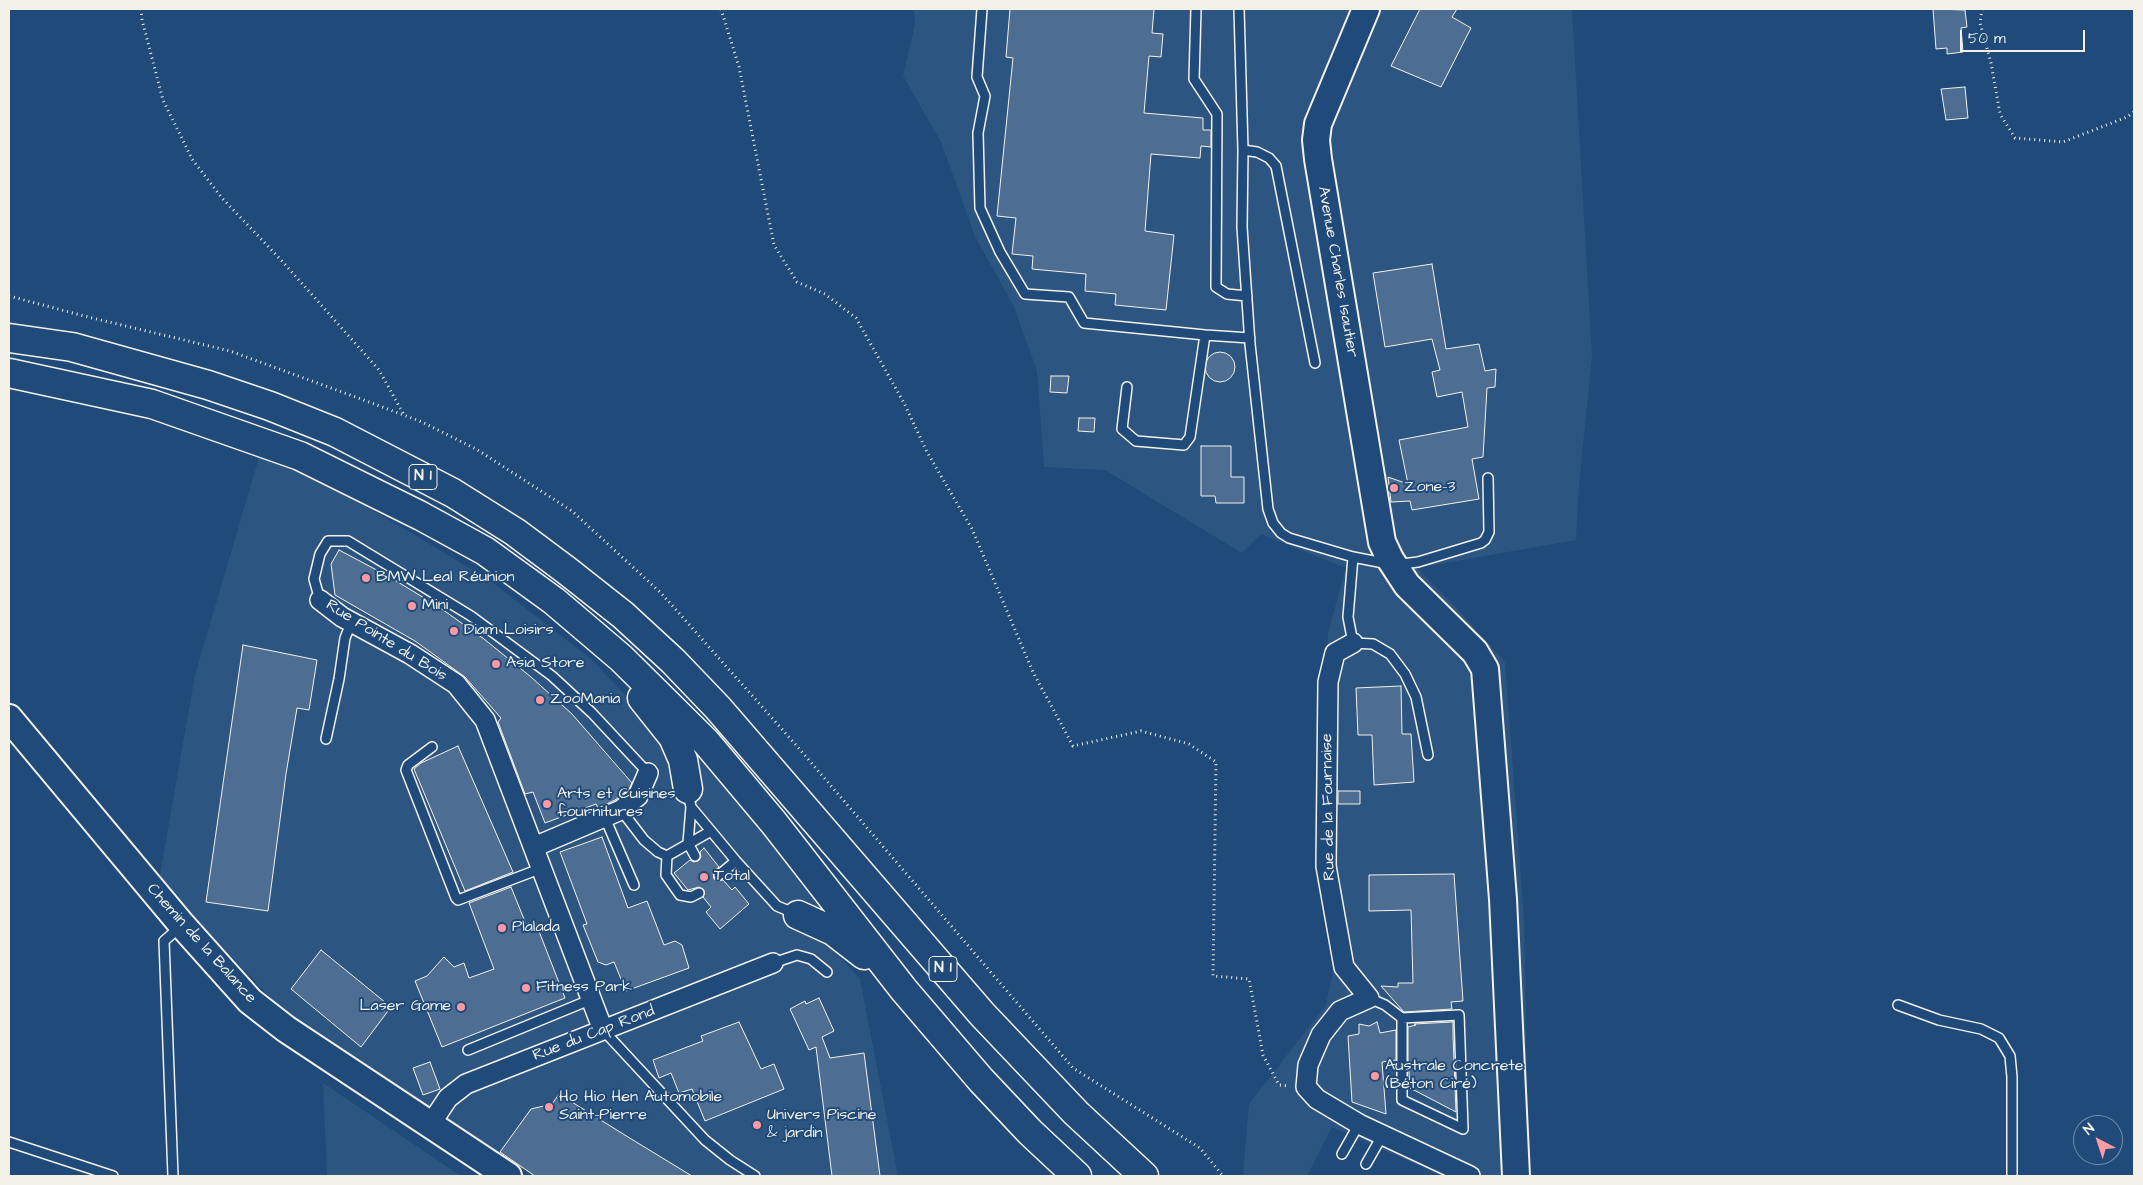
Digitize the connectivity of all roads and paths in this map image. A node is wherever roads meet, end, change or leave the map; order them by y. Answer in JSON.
{"nodes":[{"id":1,"x":141,"y":9,"type":"edge"},
{"id":2,"x":721,"y":9,"type":"edge"},
{"id":3,"x":982,"y":9,"type":"edge"},
{"id":4,"x":1196,"y":9,"type":"edge"},
{"id":5,"x":1240,"y":9,"type":"edge"},
{"id":6,"x":1366,"y":9,"type":"edge"},
{"id":7,"x":1982,"y":9,"type":"edge"},
{"id":8,"x":2134,"y":112,"type":"edge"},
{"id":9,"x":1243,"y":150,"type":"junction"},
{"id":10,"x":1247,"y":296,"type":"junction"},
{"id":11,"x":1205,"y":334,"type":"junction"},
{"id":12,"x":9,"y":338,"type":"edge"},
{"id":13,"x":1250,"y":338,"type":"junction"},
{"id":14,"x":1315,"y":363,"type":"dead end"},
{"id":15,"x":9,"y":373,"type":"edge"},
{"id":16,"x":1127,"y":387,"type":"dead end"},
{"id":17,"x":404,"y":415,"type":"dead end"},
{"id":18,"x":1488,"y":478,"type":"dead end"},
{"id":19,"x":356,"y":483,"type":"junction"},
{"id":20,"x":1353,"y":557,"type":"junction"},
{"id":21,"x":1394,"y":565,"type":"junction"},
{"id":22,"x":320,"y":600,"type":"joint"},
{"id":23,"x":352,"y":621,"type":"junction"},
{"id":24,"x":1353,"y":642,"type":"junction"},
{"id":25,"x":9,"y":718,"type":"edge"},
{"id":26,"x":326,"y":740,"type":"dead end"},
{"id":27,"x":432,"y":747,"type":"dead end"},
{"id":28,"x":1428,"y":754,"type":"dead end"},
{"id":29,"x":812,"y":764,"type":"dead end"},
{"id":30,"x":648,"y":773,"type":"joint"},
{"id":31,"x":689,"y":798,"type":"junction"},
{"id":32,"x":613,"y":814,"type":"junction"},
{"id":33,"x":711,"y":831,"type":"junction"},
{"id":34,"x":688,"y":843,"type":"junction"},
{"id":35,"x":534,"y":846,"type":"junction"},
{"id":36,"x":667,"y":856,"type":"junction"},
{"id":37,"x":695,"y":856,"type":"dead end"},
{"id":38,"x":736,"y":861,"type":"junction"},
{"id":39,"x":542,"y":868,"type":"junction"},
{"id":40,"x":719,"y":875,"type":"dead end"},
{"id":41,"x":634,"y":885,"type":"dead end"},
{"id":42,"x":699,"y":892,"type":"dead end"},
{"id":43,"x":798,"y":915,"type":"joint"},
{"id":44,"x":182,"y":925,"type":"junction"},
{"id":45,"x":773,"y":963,"type":"joint"},
{"id":46,"x":827,"y":972,"type":"dead end"},
{"id":47,"x":904,"y":990,"type":"junction"},
{"id":48,"x":1369,"y":998,"type":"junction"},
{"id":49,"x":592,"y":999,"type":"junction"},
{"id":50,"x":1898,"y":1005,"type":"dead end"},
{"id":51,"x":1402,"y":1018,"type":"junction"},
{"id":52,"x":603,"y":1030,"type":"junction"},
{"id":53,"x":468,"y":1050,"type":"dead end"},
{"id":54,"x":1306,"y":1087,"type":"junction"},
{"id":55,"x":1360,"y":1124,"type":"junction"},
{"id":56,"x":430,"y":1125,"type":"junction"},
{"id":57,"x":1382,"y":1136,"type":"junction"},
{"id":58,"x":9,"y":1142,"type":"edge"},
{"id":59,"x":1342,"y":1154,"type":"dead end"},
{"id":60,"x":1366,"y":1164,"type":"dead end"},
{"id":61,"x":1143,"y":1175,"type":"edge"},
{"id":62,"x":113,"y":1176,"type":"edge"},
{"id":63,"x":173,"y":1176,"type":"edge"},
{"id":64,"x":508,"y":1176,"type":"edge"},
{"id":65,"x":755,"y":1176,"type":"edge"},
{"id":66,"x":1077,"y":1176,"type":"edge"},
{"id":67,"x":1223,"y":1176,"type":"edge"},
{"id":68,"x":1470,"y":1176,"type":"edge"},
{"id":69,"x":1516,"y":1176,"type":"edge"},
{"id":70,"x":2012,"y":1176,"type":"edge"}],
"edges":[{"from":1,"to":17,"type":"path"},
{"from":2,"to":54,"type":"path"},
{"from":3,"to":11,"type":"lane"},
{"from":4,"to":10,"type":"lane"},
{"from":5,"to":9,"type":"lane"},
{"from":6,"to":21,"type":"street","name":"Avenue Charles Isautier"},
{"from":7,"to":8,"type":"path"},
{"from":9,"to":10,"type":"lane"},
{"from":9,"to":14,"type":"lane"},
{"from":10,"to":13,"type":"lane"},
{"from":11,"to":13,"type":"lane"},
{"from":11,"to":16,"type":"lane"},
{"from":12,"to":61,"type":"highway","number":"N 1"},
{"from":13,"to":20,"type":"lane"},
{"from":15,"to":19,"type":"highway","number":"N 1"},
{"from":18,"to":21,"type":"lane"},
{"from":19,"to":31,"type":"highway"},
{"from":19,"to":47,"type":"highway","number":"N 1"},
{"from":20,"to":21,"type":"lane"},
{"from":20,"to":24,"type":"lane"},
{"from":21,"to":69,"type":"street"},
{"from":22,"to":23,"type":"street","name":"Rue Pointe du Bois"},
{"from":22,"to":30,"type":"lane","name":"Rue Pointe du Bois"},
{"from":23,"to":26,"type":"lane"},
{"from":23,"to":35,"type":"street","name":"Rue Pointe du Bois"},
{"from":24,"to":28,"type":"lane"},
{"from":24,"to":48,"type":"street","name":"Rue de la Fournaise"},
{"from":25,"to":44,"type":"street","name":"Chemin de la Balance"},
{"from":27,"to":39,"type":"lane"},
{"from":29,"to":67,"type":"path"},
{"from":30,"to":32,"type":"street","name":"Rue Pointe du Bois"},
{"from":31,"to":33,"type":"lane"},
{"from":31,"to":34,"type":"lane"},
{"from":32,"to":35,"type":"street","name":"Rue Pointe du Bois"},
{"from":32,"to":36,"type":"lane"},
{"from":32,"to":41,"type":"lane"},
{"from":33,"to":34,"type":"lane"},
{"from":33,"to":38,"type":"lane"},
{"from":34,"to":36,"type":"lane"},
{"from":34,"to":37,"type":"lane"},
{"from":35,"to":39,"type":"street","name":"Rue Pointe du Bois"},
{"from":36,"to":42,"type":"lane"},
{"from":38,"to":40,"type":"lane"},
{"from":38,"to":43,"type":"lane"},
{"from":39,"to":49,"type":"street","name":"Rue Pointe du Bois"},
{"from":43,"to":47,"type":"highway"},
{"from":44,"to":56,"type":"street","name":"Chemin de la Balance"},
{"from":44,"to":63,"type":"lane"},
{"from":45,"to":46,"type":"lane"},
{"from":45,"to":52,"type":"street","name":"Rue du Cap Rond"},
{"from":47,"to":66,"type":"highway","number":"N 1"},
{"from":48,"to":51,"type":"lane"},
{"from":48,"to":54,"type":"street"},
{"from":49,"to":52,"type":"street","name":"Rue Pointe du Bois"},
{"from":49,"to":53,"type":"lane"},
{"from":50,"to":70,"type":"lane"},
{"from":51,"to":51,"type":"lane"},
{"from":52,"to":56,"type":"street","name":"Rue du Cap Rond"},
{"from":52,"to":65,"type":"lane"},
{"from":54,"to":55,"type":"street"},
{"from":55,"to":57,"type":"street"},
{"from":55,"to":59,"type":"lane"},
{"from":56,"to":64,"type":"street","name":"Chemin de la Balance"},
{"from":57,"to":60,"type":"lane"},
{"from":57,"to":68,"type":"street"},
{"from":58,"to":62,"type":"lane"}]}
